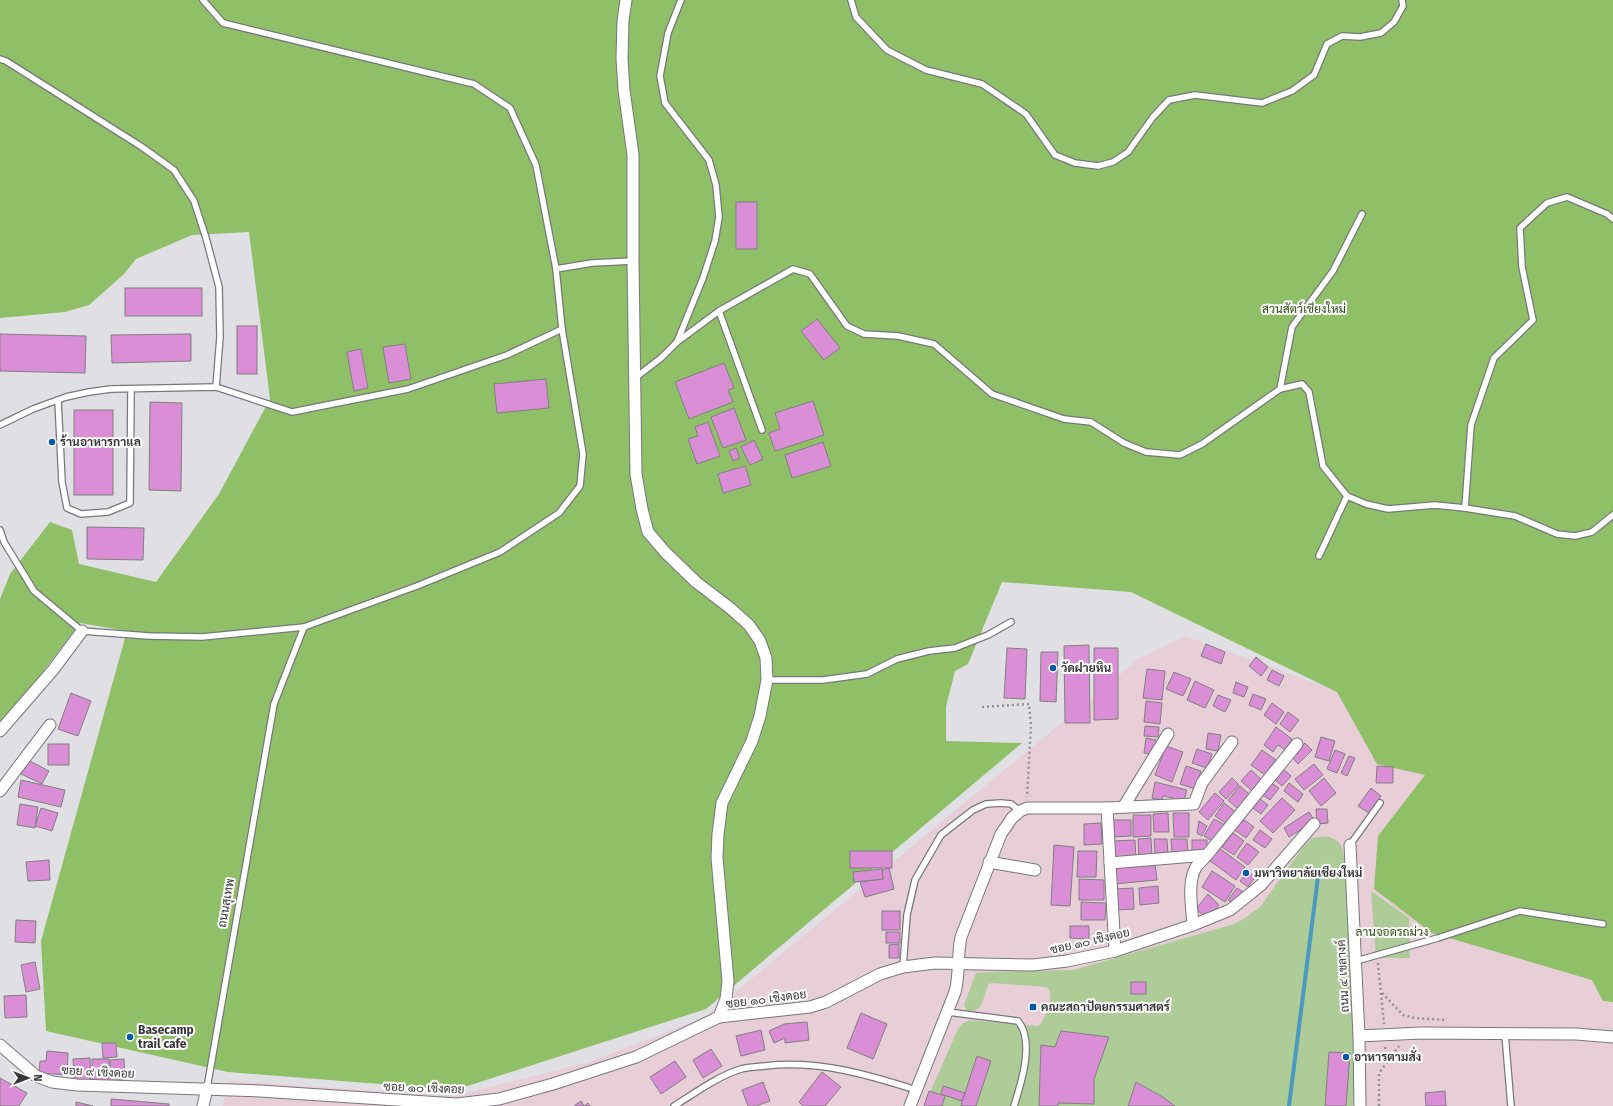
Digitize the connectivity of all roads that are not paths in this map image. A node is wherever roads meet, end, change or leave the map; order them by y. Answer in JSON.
{"nodes":[{"id":1,"x":203,"y":0,"type":"edge"},
{"id":2,"x":626,"y":0,"type":"edge"},
{"id":3,"x":681,"y":0,"type":"edge"},
{"id":4,"x":851,"y":0,"type":"edge"},
{"id":5,"x":1402,"y":0,"type":"edge"},
{"id":6,"x":0,"y":59,"type":"edge"},
{"id":7,"x":1362,"y":214,"type":"dead end"},
{"id":8,"x":1613,"y":219,"type":"edge"},
{"id":9,"x":633,"y":261,"type":"junction"},
{"id":10,"x":556,"y":269,"type":"junction"},
{"id":11,"x":719,"y":311,"type":"junction"},
{"id":12,"x":562,"y":329,"type":"junction"},
{"id":13,"x":677,"y":342,"type":"junction"},
{"id":14,"x":635,"y":378,"type":"junction"},
{"id":15,"x":216,"y":387,"type":"junction"},
{"id":16,"x":131,"y":389,"type":"junction"},
{"id":17,"x":1280,"y":389,"type":"junction"},
{"id":18,"x":58,"y":400,"type":"junction"},
{"id":19,"x":0,"y":425,"type":"edge"},
{"id":20,"x":762,"y":430,"type":"dead end"},
{"id":21,"x":1347,"y":496,"type":"junction"},
{"id":22,"x":1465,"y":508,"type":"junction"},
{"id":23,"x":1613,"y":515,"type":"edge"},
{"id":24,"x":0,"y":530,"type":"edge"},
{"id":25,"x":2,"y":544,"type":"edge"},
{"id":26,"x":1319,"y":556,"type":"dead end"},
{"id":27,"x":1012,"y":622,"type":"dead end"},
{"id":28,"x":304,"y":627,"type":"junction"},
{"id":29,"x":82,"y":631,"type":"junction"},
{"id":30,"x":767,"y":680,"type":"junction"},
{"id":31,"x":50,"y":725,"type":"dead end"},
{"id":32,"x":0,"y":731,"type":"edge"},
{"id":33,"x":1168,"y":734,"type":"dead end"},
{"id":34,"x":1232,"y":742,"type":"dead end"},
{"id":35,"x":1297,"y":744,"type":"dead end"},
{"id":36,"x":0,"y":791,"type":"edge"},
{"id":37,"x":1380,"y":803,"type":"dead end"},
{"id":38,"x":1124,"y":806,"type":"junction"},
{"id":39,"x":1107,"y":808,"type":"junction"},
{"id":40,"x":1023,"y":810,"type":"junction"},
{"id":41,"x":1314,"y":824,"type":"dead end"},
{"id":42,"x":1350,"y":845,"type":"joint"},
{"id":43,"x":1207,"y":855,"type":"junction"},
{"id":44,"x":990,"y":862,"type":"junction"},
{"id":45,"x":1110,"y":863,"type":"junction"},
{"id":46,"x":1035,"y":870,"type":"dead end"},
{"id":47,"x":1603,"y":924,"type":"dead end"},
{"id":48,"x":1193,"y":925,"type":"junction"},
{"id":49,"x":1115,"y":951,"type":"junction"},
{"id":50,"x":1356,"y":961,"type":"junction"},
{"id":51,"x":958,"y":963,"type":"junction"},
{"id":52,"x":903,"y":967,"type":"junction"},
{"id":53,"x":948,"y":1012,"type":"junction"},
{"id":54,"x":718,"y":1017,"type":"junction"},
{"id":55,"x":1505,"y":1034,"type":"junction"},
{"id":56,"x":1359,"y":1036,"type":"junction"},
{"id":57,"x":1613,"y":1037,"type":"edge"},
{"id":58,"x":0,"y":1045,"type":"edge"},
{"id":59,"x":207,"y":1088,"type":"junction"},
{"id":60,"x":916,"y":1090,"type":"junction"},
{"id":61,"x":203,"y":1106,"type":"edge"},
{"id":62,"x":674,"y":1106,"type":"edge"},
{"id":63,"x":910,"y":1106,"type":"edge"},
{"id":64,"x":1014,"y":1106,"type":"edge"},
{"id":65,"x":1360,"y":1106,"type":"edge"},
{"id":66,"x":1511,"y":1106,"type":"edge"}],
"edges":[{"from":1,"to":10,"type":"lane"},
{"from":2,"to":9,"type":"street"},
{"from":3,"to":13,"type":"lane"},
{"from":4,"to":5,"type":"lane"},
{"from":6,"to":15,"type":"lane"},
{"from":7,"to":17,"type":"lane"},
{"from":8,"to":22,"type":"lane"},
{"from":9,"to":10,"type":"lane"},
{"from":9,"to":14,"type":"street"},
{"from":10,"to":12,"type":"lane"},
{"from":11,"to":13,"type":"lane"},
{"from":11,"to":17,"type":"lane"},
{"from":11,"to":20,"type":"lane"},
{"from":12,"to":15,"type":"lane"},
{"from":12,"to":28,"type":"lane"},
{"from":13,"to":14,"type":"lane"},
{"from":14,"to":30,"type":"street"},
{"from":15,"to":16,"type":"lane"},
{"from":16,"to":18,"type":"lane"},
{"from":16,"to":18,"type":"lane"},
{"from":17,"to":21,"type":"lane"},
{"from":18,"to":19,"type":"lane"},
{"from":21,"to":22,"type":"lane"},
{"from":21,"to":26,"type":"lane"},
{"from":22,"to":23,"type":"lane"},
{"from":24,"to":25,"type":"lane"},
{"from":25,"to":29,"type":"lane"},
{"from":27,"to":30,"type":"lane"},
{"from":28,"to":29,"type":"lane"},
{"from":28,"to":59,"type":"lane","name":"ถนนสุเทพ"},
{"from":29,"to":32,"type":"street"},
{"from":30,"to":54,"type":"street"},
{"from":31,"to":36,"type":"street"},
{"from":33,"to":38,"type":"street"},
{"from":34,"to":38,"type":"street"},
{"from":35,"to":43,"type":"street"},
{"from":37,"to":42,"type":"lane"},
{"from":38,"to":39,"type":"street"},
{"from":39,"to":40,"type":"street"},
{"from":39,"to":45,"type":"street"},
{"from":40,"to":44,"type":"street"},
{"from":40,"to":52,"type":"lane"},
{"from":41,"to":48,"type":"street","name":"ซอย ๑๐ เชิงดอย"},
{"from":42,"to":50,"type":"street","name":"ถนน ๔ เขลางค์"},
{"from":43,"to":45,"type":"street"},
{"from":43,"to":48,"type":"street"},
{"from":44,"to":46,"type":"street"},
{"from":44,"to":51,"type":"street"},
{"from":45,"to":49,"type":"street"},
{"from":47,"to":50,"type":"lane"},
{"from":48,"to":49,"type":"street","name":"ซอย ๑๐ เชิงดอย"},
{"from":49,"to":51,"type":"street","name":"ซอย ๑๐ เชิงดอย"},
{"from":50,"to":56,"type":"street","name":"ถนน ๔ เขลางค์"},
{"from":51,"to":52,"type":"street","name":"ซอย ๑๐ เชิงดอย"},
{"from":51,"to":53,"type":"street"},
{"from":52,"to":54,"type":"street","name":"ซอย ๑๐ เชิงดอย"},
{"from":53,"to":60,"type":"street"},
{"from":53,"to":64,"type":"lane"},
{"from":54,"to":59,"type":"street","name":"ซอย ๑๐ เชิงดอย"},
{"from":55,"to":56,"type":"street"},
{"from":55,"to":57,"type":"street"},
{"from":55,"to":66,"type":"lane"},
{"from":56,"to":65,"type":"street","name":"ถนน ๔ เขลางค์"},
{"from":58,"to":59,"type":"street","name":"ซอย ๙ เชิงดอย"},
{"from":59,"to":61,"type":"street","name":"ถนนสุเทพ"},
{"from":60,"to":62,"type":"lane"},
{"from":60,"to":63,"type":"street"}]}
